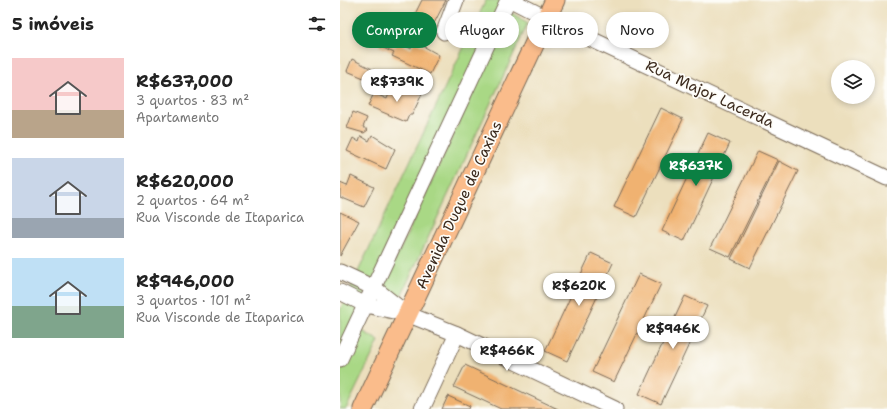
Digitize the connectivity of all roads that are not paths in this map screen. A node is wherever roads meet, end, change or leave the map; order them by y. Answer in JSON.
{"nodes":[{"id":1,"x":456,"y":0,"type":"edge"},
{"id":2,"x":510,"y":0,"type":"edge"},
{"id":3,"x":554,"y":0,"type":"edge"},
{"id":4,"x":534,"y":12,"type":"edge"},
{"id":5,"x":549,"y":12,"type":"edge"},
{"id":6,"x":444,"y":32,"type":"dead end"},
{"id":7,"x":598,"y":42,"type":"edge"},
{"id":8,"x":532,"y":48,"type":"edge"},
{"id":9,"x":887,"y":178,"type":"edge"},
{"id":10,"x":340,"y":272,"type":"edge"},
{"id":11,"x":374,"y":288,"type":"junction"},
{"id":12,"x":340,"y":292,"type":"edge"},
{"id":13,"x":366,"y":305,"type":"junction"},
{"id":14,"x":407,"y":314,"type":"junction"},
{"id":15,"x":457,"y":334,"type":"junction"},
{"id":16,"x":340,"y":360,"type":"edge"},
{"id":17,"x":363,"y":409,"type":"edge"},
{"id":18,"x":422,"y":409,"type":"edge"},
{"id":19,"x":616,"y":409,"type":"edge"}],
"edges":[{"from":1,"to":6,"type":"street"},
{"from":2,"to":4,"type":"street","name":"Rua Major Lacerda"},
{"from":2,"to":11,"type":"street"},
{"from":3,"to":5,"type":"main road","name":"Avenida Duque de Caxias"},
{"from":7,"to":9,"type":"street","name":"Rua Major Lacerda"},
{"from":8,"to":14,"type":"main road","name":"Avenida Duque de Caxias"},
{"from":10,"to":11,"type":"street"},
{"from":11,"to":13,"type":"street"},
{"from":11,"to":14,"type":"street"},
{"from":12,"to":13,"type":"street"},
{"from":13,"to":14,"type":"street"},
{"from":13,"to":16,"type":"street"},
{"from":14,"to":15,"type":"street"},
{"from":14,"to":17,"type":"main road","name":"Avenida Duque de Caxias"},
{"from":15,"to":18,"type":"street"},
{"from":15,"to":19,"type":"street"}]}
